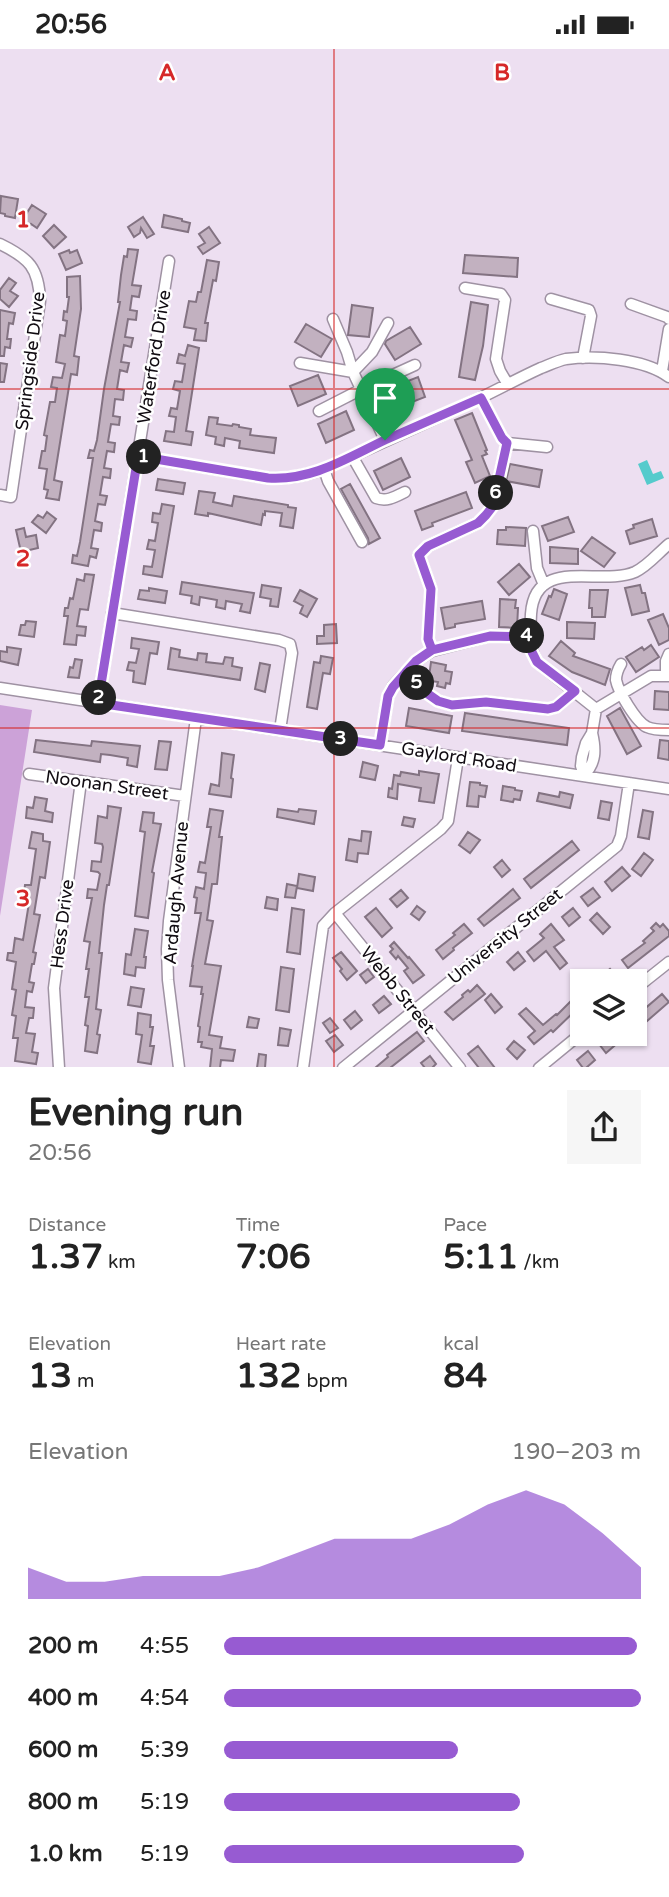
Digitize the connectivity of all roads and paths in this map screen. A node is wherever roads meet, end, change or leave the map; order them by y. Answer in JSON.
{"nodes":[{"id":1,"x":0,"y":244,"type":"edge"},
{"id":2,"x":169,"y":261,"type":"dead end"},
{"id":3,"x":465,"y":288,"type":"dead end"},
{"id":4,"x":551,"y":299,"type":"dead end"},
{"id":5,"x":631,"y":304,"type":"dead end"},
{"id":6,"x":333,"y":319,"type":"dead end"},
{"id":7,"x":669,"y":319,"type":"edge"},
{"id":8,"x":388,"y":323,"type":"dead end"},
{"id":9,"x":669,"y":329,"type":"edge"},
{"id":10,"x":583,"y":358,"type":"junction"},
{"id":11,"x":300,"y":363,"type":"dead end"},
{"id":12,"x":415,"y":365,"type":"dead end"},
{"id":13,"x":353,"y":372,"type":"junction"},
{"id":14,"x":665,"y":374,"type":"edge"},
{"id":15,"x":507,"y":383,"type":"junction"},
{"id":16,"x":362,"y":389,"type":"junction"},
{"id":17,"x":481,"y":398,"type":"junction"},
{"id":18,"x":319,"y":411,"type":"dead end"},
{"id":19,"x":385,"y":440,"type":"junction"},
{"id":20,"x":507,"y":443,"type":"junction"},
{"id":21,"x":547,"y":447,"type":"dead end"},
{"id":22,"x":138,"y":456,"type":"junction"},
{"id":23,"x":352,"y":456,"type":"junction"},
{"id":24,"x":324,"y":469,"type":"junction"},
{"id":25,"x":405,"y":492,"type":"dead end"},
{"id":26,"x":5,"y":496,"type":"edge"},
{"id":27,"x":533,"y":531,"type":"dead end"},
{"id":28,"x":362,"y":542,"type":"dead end"},
{"id":29,"x":669,"y":544,"type":"edge"},
{"id":30,"x":544,"y":585,"type":"junction"},
{"id":31,"x":113,"y":613,"type":"junction"},
{"id":32,"x":530,"y":637,"type":"junction"},
{"id":33,"x":432,"y":650,"type":"junction"},
{"id":34,"x":669,"y":654,"type":"edge"},
{"id":35,"x":621,"y":664,"type":"dead end"},
{"id":36,"x":406,"y":672,"type":"junction"},
{"id":37,"x":668,"y":676,"type":"edge"},
{"id":38,"x":0,"y":688,"type":"edge"},
{"id":39,"x":575,"y":691,"type":"junction"},
{"id":40,"x":621,"y":694,"type":"junction"},
{"id":41,"x":98,"y":703,"type":"junction"},
{"id":42,"x":596,"y":709,"type":"junction"},
{"id":43,"x":196,"y":718,"type":"junction"},
{"id":44,"x":280,"y":730,"type":"junction"},
{"id":45,"x":669,"y":730,"type":"edge"},
{"id":46,"x":380,"y":745,"type":"junction"},
{"id":47,"x":458,"y":758,"type":"junction"},
{"id":48,"x":29,"y":774,"type":"dead end"},
{"id":49,"x":584,"y":775,"type":"junction"},
{"id":50,"x":80,"y":781,"type":"junction"},
{"id":51,"x":629,"y":783,"type":"junction"},
{"id":52,"x":669,"y":789,"type":"edge"},
{"id":53,"x":185,"y":796,"type":"junction"},
{"id":54,"x":335,"y":913,"type":"junction"},
{"id":55,"x":669,"y":962,"type":"edge"},
{"id":56,"x":647,"y":979,"type":"edge"},
{"id":57,"x":414,"y":1009,"type":"junction"},
{"id":58,"x":570,"y":1042,"type":"edge"},
{"id":59,"x":59,"y":1067,"type":"edge"},
{"id":60,"x":179,"y":1067,"type":"edge"},
{"id":61,"x":303,"y":1067,"type":"edge"},
{"id":62,"x":343,"y":1067,"type":"edge"},
{"id":63,"x":460,"y":1067,"type":"edge"},
{"id":64,"x":539,"y":1067,"type":"edge"}],
"edges":[{"from":1,"to":26,"type":"street","name":"Springside Drive"},
{"from":2,"to":22,"type":"street","name":"Waterford Drive"},
{"from":3,"to":15,"type":"street"},
{"from":4,"to":10,"type":"street"},
{"from":5,"to":7,"type":"street"},
{"from":6,"to":13,"type":"street"},
{"from":8,"to":13,"type":"street"},
{"from":9,"to":14,"type":"street"},
{"from":10,"to":14,"type":"street"},
{"from":10,"to":15,"type":"street"},
{"from":11,"to":13,"type":"street"},
{"from":12,"to":16,"type":"street"},
{"from":13,"to":16,"type":"street"},
{"from":15,"to":17,"type":"street"},
{"from":16,"to":18,"type":"street"},
{"from":16,"to":19,"type":"street"},
{"from":17,"to":19,"type":"street"},
{"from":17,"to":20,"type":"street"},
{"from":19,"to":23,"type":"street"},
{"from":20,"to":21,"type":"street"},
{"from":20,"to":33,"type":"street"},
{"from":22,"to":24,"type":"street"},
{"from":22,"to":31,"type":"street","name":"Waterford Drive"},
{"from":23,"to":24,"type":"street"},
{"from":23,"to":25,"type":"street"},
{"from":24,"to":28,"type":"street"},
{"from":27,"to":30,"type":"street"},
{"from":29,"to":30,"type":"street"},
{"from":30,"to":32,"type":"street"},
{"from":31,"to":41,"type":"street","name":"Waterford Drive"},
{"from":31,"to":44,"type":"street"},
{"from":32,"to":33,"type":"street"},
{"from":32,"to":39,"type":"street"},
{"from":33,"to":36,"type":"street"},
{"from":34,"to":37,"type":"street"},
{"from":35,"to":40,"type":"street"},
{"from":36,"to":39,"type":"street"},
{"from":36,"to":46,"type":"street"},
{"from":37,"to":40,"type":"street"},
{"from":38,"to":41,"type":"street","name":"Gaylord Road"},
{"from":39,"to":42,"type":"street"},
{"from":40,"to":42,"type":"street"},
{"from":40,"to":45,"type":"street"},
{"from":41,"to":43,"type":"street","name":"Gaylord Road"},
{"from":42,"to":49,"type":"street"},
{"from":43,"to":44,"type":"street","name":"Gaylord Road"},
{"from":43,"to":53,"type":"street","name":"Ardaugh Avenue"},
{"from":44,"to":46,"type":"street","name":"Gaylord Road"},
{"from":46,"to":47,"type":"street","name":"Gaylord Road"},
{"from":47,"to":49,"type":"street","name":"Gaylord Road"},
{"from":47,"to":54,"type":"street"},
{"from":48,"to":50,"type":"street","name":"Noonan Street"},
{"from":49,"to":51,"type":"street","name":"Gaylord Road"},
{"from":50,"to":53,"type":"street","name":"Noonan Street"},
{"from":50,"to":59,"type":"street","name":"Hess Drive"},
{"from":51,"to":52,"type":"street","name":"Gaylord Road"},
{"from":51,"to":57,"type":"street","name":"University Street"},
{"from":53,"to":60,"type":"street","name":"Ardaugh Avenue"},
{"from":54,"to":57,"type":"street","name":"Webb Street"},
{"from":54,"to":61,"type":"street"},
{"from":55,"to":56,"type":"street"},
{"from":57,"to":62,"type":"street","name":"University Street"},
{"from":57,"to":63,"type":"street","name":"Webb Street"},
{"from":58,"to":64,"type":"street"}]}
